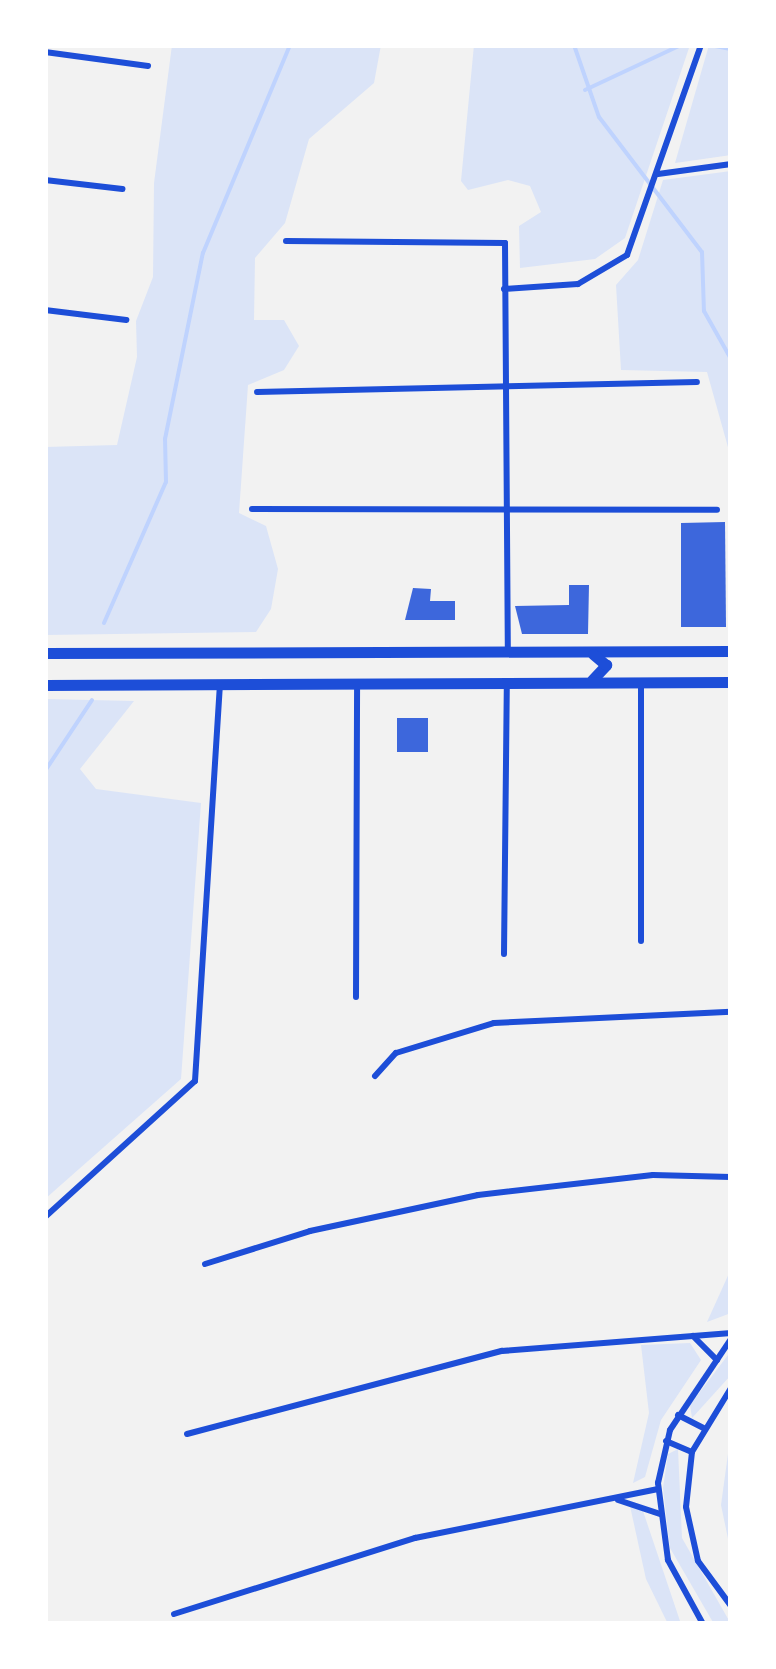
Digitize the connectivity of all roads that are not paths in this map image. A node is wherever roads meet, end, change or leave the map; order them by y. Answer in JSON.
{"nodes":[{"id":1,"x":702,"y":45,"type":"edge"},
{"id":2,"x":45,"y":52,"type":"edge"},
{"id":3,"x":148,"y":66,"type":"dead end"},
{"id":4,"x":731,"y":164,"type":"edge"},
{"id":5,"x":657,"y":176,"type":"junction"},
{"id":6,"x":45,"y":180,"type":"edge"},
{"id":7,"x":122,"y":189,"type":"dead end"},
{"id":8,"x":286,"y":241,"type":"dead end"},
{"id":9,"x":504,"y":289,"type":"junction"},
{"id":10,"x":45,"y":310,"type":"edge"},
{"id":11,"x":126,"y":320,"type":"dead end"},
{"id":12,"x":697,"y":382,"type":"dead end"},
{"id":13,"x":506,"y":386,"type":"junction"},
{"id":14,"x":256,"y":392,"type":"dead end"},
{"id":15,"x":252,"y":510,"type":"dead end"},
{"id":16,"x":717,"y":510,"type":"dead end"},
{"id":17,"x":508,"y":516,"type":"junction"},
{"id":18,"x":731,"y":651,"type":"edge"},
{"id":19,"x":45,"y":653,"type":"edge"},
{"id":20,"x":508,"y":654,"type":"junction"},
{"id":21,"x":592,"y":654,"type":"junction"},
{"id":22,"x":553,"y":682,"type":"junction"},
{"id":23,"x":641,"y":682,"type":"junction"},
{"id":24,"x":731,"y":682,"type":"edge"},
{"id":25,"x":507,"y":683,"type":"junction"},
{"id":26,"x":220,"y":684,"type":"junction"},
{"id":27,"x":358,"y":684,"type":"junction"},
{"id":28,"x":45,"y":685,"type":"edge"},
{"id":29,"x":641,"y":942,"type":"dead end"},
{"id":30,"x":504,"y":954,"type":"dead end"},
{"id":31,"x":356,"y":996,"type":"dead end"},
{"id":32,"x":730,"y":1013,"type":"edge"},
{"id":33,"x":375,"y":1076,"type":"dead end"},
{"id":34,"x":731,"y":1177,"type":"edge"},
{"id":35,"x":45,"y":1217,"type":"edge"},
{"id":36,"x":206,"y":1264,"type":"dead end"},
{"id":37,"x":692,"y":1335,"type":"junction"},
{"id":38,"x":731,"y":1336,"type":"edge"},
{"id":39,"x":717,"y":1360,"type":"junction"},
{"id":40,"x":731,"y":1388,"type":"edge"},
{"id":41,"x":678,"y":1415,"type":"junction"},
{"id":42,"x":703,"y":1428,"type":"junction"},
{"id":43,"x":187,"y":1434,"type":"dead end"},
{"id":44,"x":666,"y":1440,"type":"junction"},
{"id":45,"x":692,"y":1452,"type":"junction"},
{"id":46,"x":658,"y":1489,"type":"junction"},
{"id":47,"x":616,"y":1500,"type":"junction"},
{"id":48,"x":660,"y":1514,"type":"junction"},
{"id":49,"x":731,"y":1606,"type":"edge"},
{"id":50,"x":174,"y":1614,"type":"dead end"},
{"id":51,"x":702,"y":1623,"type":"edge"}],
"edges":[{"from":1,"to":5,"type":"street"},
{"from":2,"to":3,"type":"street"},
{"from":4,"to":5,"type":"street"},
{"from":5,"to":9,"type":"street"},
{"from":6,"to":7,"type":"street"},
{"from":8,"to":9,"type":"street"},
{"from":9,"to":13,"type":"street"},
{"from":10,"to":11,"type":"street"},
{"from":12,"to":13,"type":"street"},
{"from":13,"to":14,"type":"street"},
{"from":13,"to":17,"type":"street"},
{"from":15,"to":17,"type":"street"},
{"from":16,"to":17,"type":"street"},
{"from":17,"to":20,"type":"street"},
{"from":18,"to":21,"type":"main road"},
{"from":19,"to":20,"type":"main road"},
{"from":20,"to":21,"type":"main road"},
{"from":21,"to":22,"type":"main road"},
{"from":22,"to":23,"type":"main road"},
{"from":22,"to":25,"type":"main road"},
{"from":23,"to":24,"type":"main road"},
{"from":23,"to":29,"type":"street"},
{"from":25,"to":27,"type":"main road"},
{"from":25,"to":30,"type":"street"},
{"from":26,"to":27,"type":"main road"},
{"from":26,"to":28,"type":"main road"},
{"from":26,"to":35,"type":"street"},
{"from":27,"to":31,"type":"street"},
{"from":32,"to":33,"type":"street"},
{"from":34,"to":36,"type":"street"},
{"from":37,"to":38,"type":"street"},
{"from":37,"to":39,"type":"street"},
{"from":37,"to":43,"type":"street"},
{"from":38,"to":39,"type":"street"},
{"from":39,"to":41,"type":"street"},
{"from":40,"to":42,"type":"street"},
{"from":41,"to":42,"type":"street"},
{"from":41,"to":44,"type":"street"},
{"from":42,"to":45,"type":"street"},
{"from":44,"to":45,"type":"street"},
{"from":44,"to":46,"type":"street"},
{"from":45,"to":49,"type":"street"},
{"from":46,"to":47,"type":"street"},
{"from":46,"to":48,"type":"street"},
{"from":47,"to":48,"type":"street"},
{"from":47,"to":50,"type":"street"},
{"from":48,"to":51,"type":"street"}]}
